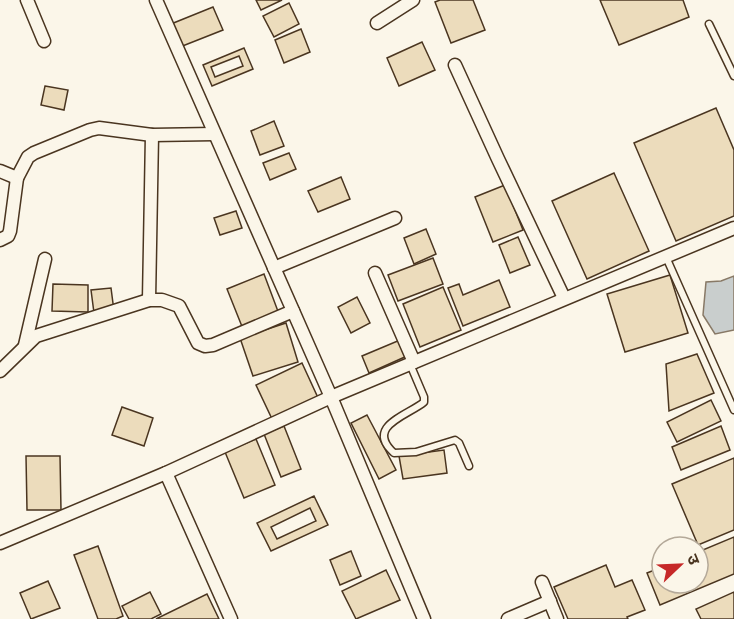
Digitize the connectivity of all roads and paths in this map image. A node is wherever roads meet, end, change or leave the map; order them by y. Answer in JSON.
{"nodes":[{"id":1,"x":27,"y":0,"type":"edge"},
{"id":2,"x":156,"y":0,"type":"edge"},
{"id":3,"x":413,"y":0,"type":"edge"},
{"id":4,"x":377,"y":23,"type":"dead end"},
{"id":5,"x":710,"y":24,"type":"dead end"},
{"id":6,"x":44,"y":41,"type":"dead end"},
{"id":7,"x":455,"y":65,"type":"dead end"},
{"id":8,"x":734,"y":76,"type":"edge"},
{"id":9,"x":214,"y":134,"type":"junction"},
{"id":10,"x":152,"y":135,"type":"junction"},
{"id":11,"x":0,"y":171,"type":"edge"},
{"id":12,"x":17,"y":178,"type":"junction"},
{"id":13,"x":395,"y":218,"type":"dead end"},
{"id":14,"x":734,"y":228,"type":"edge"},
{"id":15,"x":0,"y":240,"type":"edge"},
{"id":16,"x":666,"y":256,"type":"junction"},
{"id":17,"x":45,"y":259,"type":"dead end"},
{"id":18,"x":273,"y":268,"type":"junction"},
{"id":19,"x":375,"y":273,"type":"dead end"},
{"id":20,"x":564,"y":298,"type":"junction"},
{"id":21,"x":149,"y":300,"type":"junction"},
{"id":22,"x":292,"y":311,"type":"junction"},
{"id":23,"x":26,"y":345,"type":"junction"},
{"id":24,"x":412,"y":363,"type":"junction"},
{"id":25,"x":0,"y":371,"type":"edge"},
{"id":26,"x":331,"y":397,"type":"junction"},
{"id":27,"x":734,"y":410,"type":"edge"},
{"id":28,"x":469,"y":466,"type":"dead end"},
{"id":29,"x":166,"y":473,"type":"junction"},
{"id":30,"x":0,"y":543,"type":"edge"},
{"id":31,"x":542,"y":582,"type":"dead end"},
{"id":32,"x":550,"y":601,"type":"junction"},
{"id":33,"x":231,"y":619,"type":"edge"},
{"id":34,"x":424,"y":619,"type":"edge"},
{"id":35,"x":508,"y":619,"type":"edge"},
{"id":36,"x":557,"y":619,"type":"edge"}],
"edges":[{"from":1,"to":6,"type":"street"},
{"from":2,"to":9,"type":"street"},
{"from":3,"to":4,"type":"street"},
{"from":5,"to":8,"type":"lane"},
{"from":7,"to":20,"type":"street"},
{"from":9,"to":10,"type":"street"},
{"from":9,"to":18,"type":"street"},
{"from":10,"to":12,"type":"street"},
{"from":10,"to":21,"type":"street"},
{"from":11,"to":12,"type":"street"},
{"from":12,"to":15,"type":"street"},
{"from":13,"to":18,"type":"street"},
{"from":14,"to":16,"type":"street"},
{"from":16,"to":20,"type":"street"},
{"from":16,"to":27,"type":"lane"},
{"from":17,"to":23,"type":"street"},
{"from":18,"to":22,"type":"street"},
{"from":19,"to":24,"type":"street"},
{"from":20,"to":24,"type":"street"},
{"from":21,"to":22,"type":"street"},
{"from":21,"to":23,"type":"street"},
{"from":22,"to":26,"type":"street"},
{"from":23,"to":25,"type":"street"},
{"from":24,"to":26,"type":"street"},
{"from":24,"to":28,"type":"lane"},
{"from":26,"to":29,"type":"street"},
{"from":26,"to":34,"type":"street"},
{"from":29,"to":30,"type":"street"},
{"from":29,"to":33,"type":"street"},
{"from":31,"to":32,"type":"street"},
{"from":32,"to":35,"type":"street"},
{"from":32,"to":36,"type":"street"}]}
